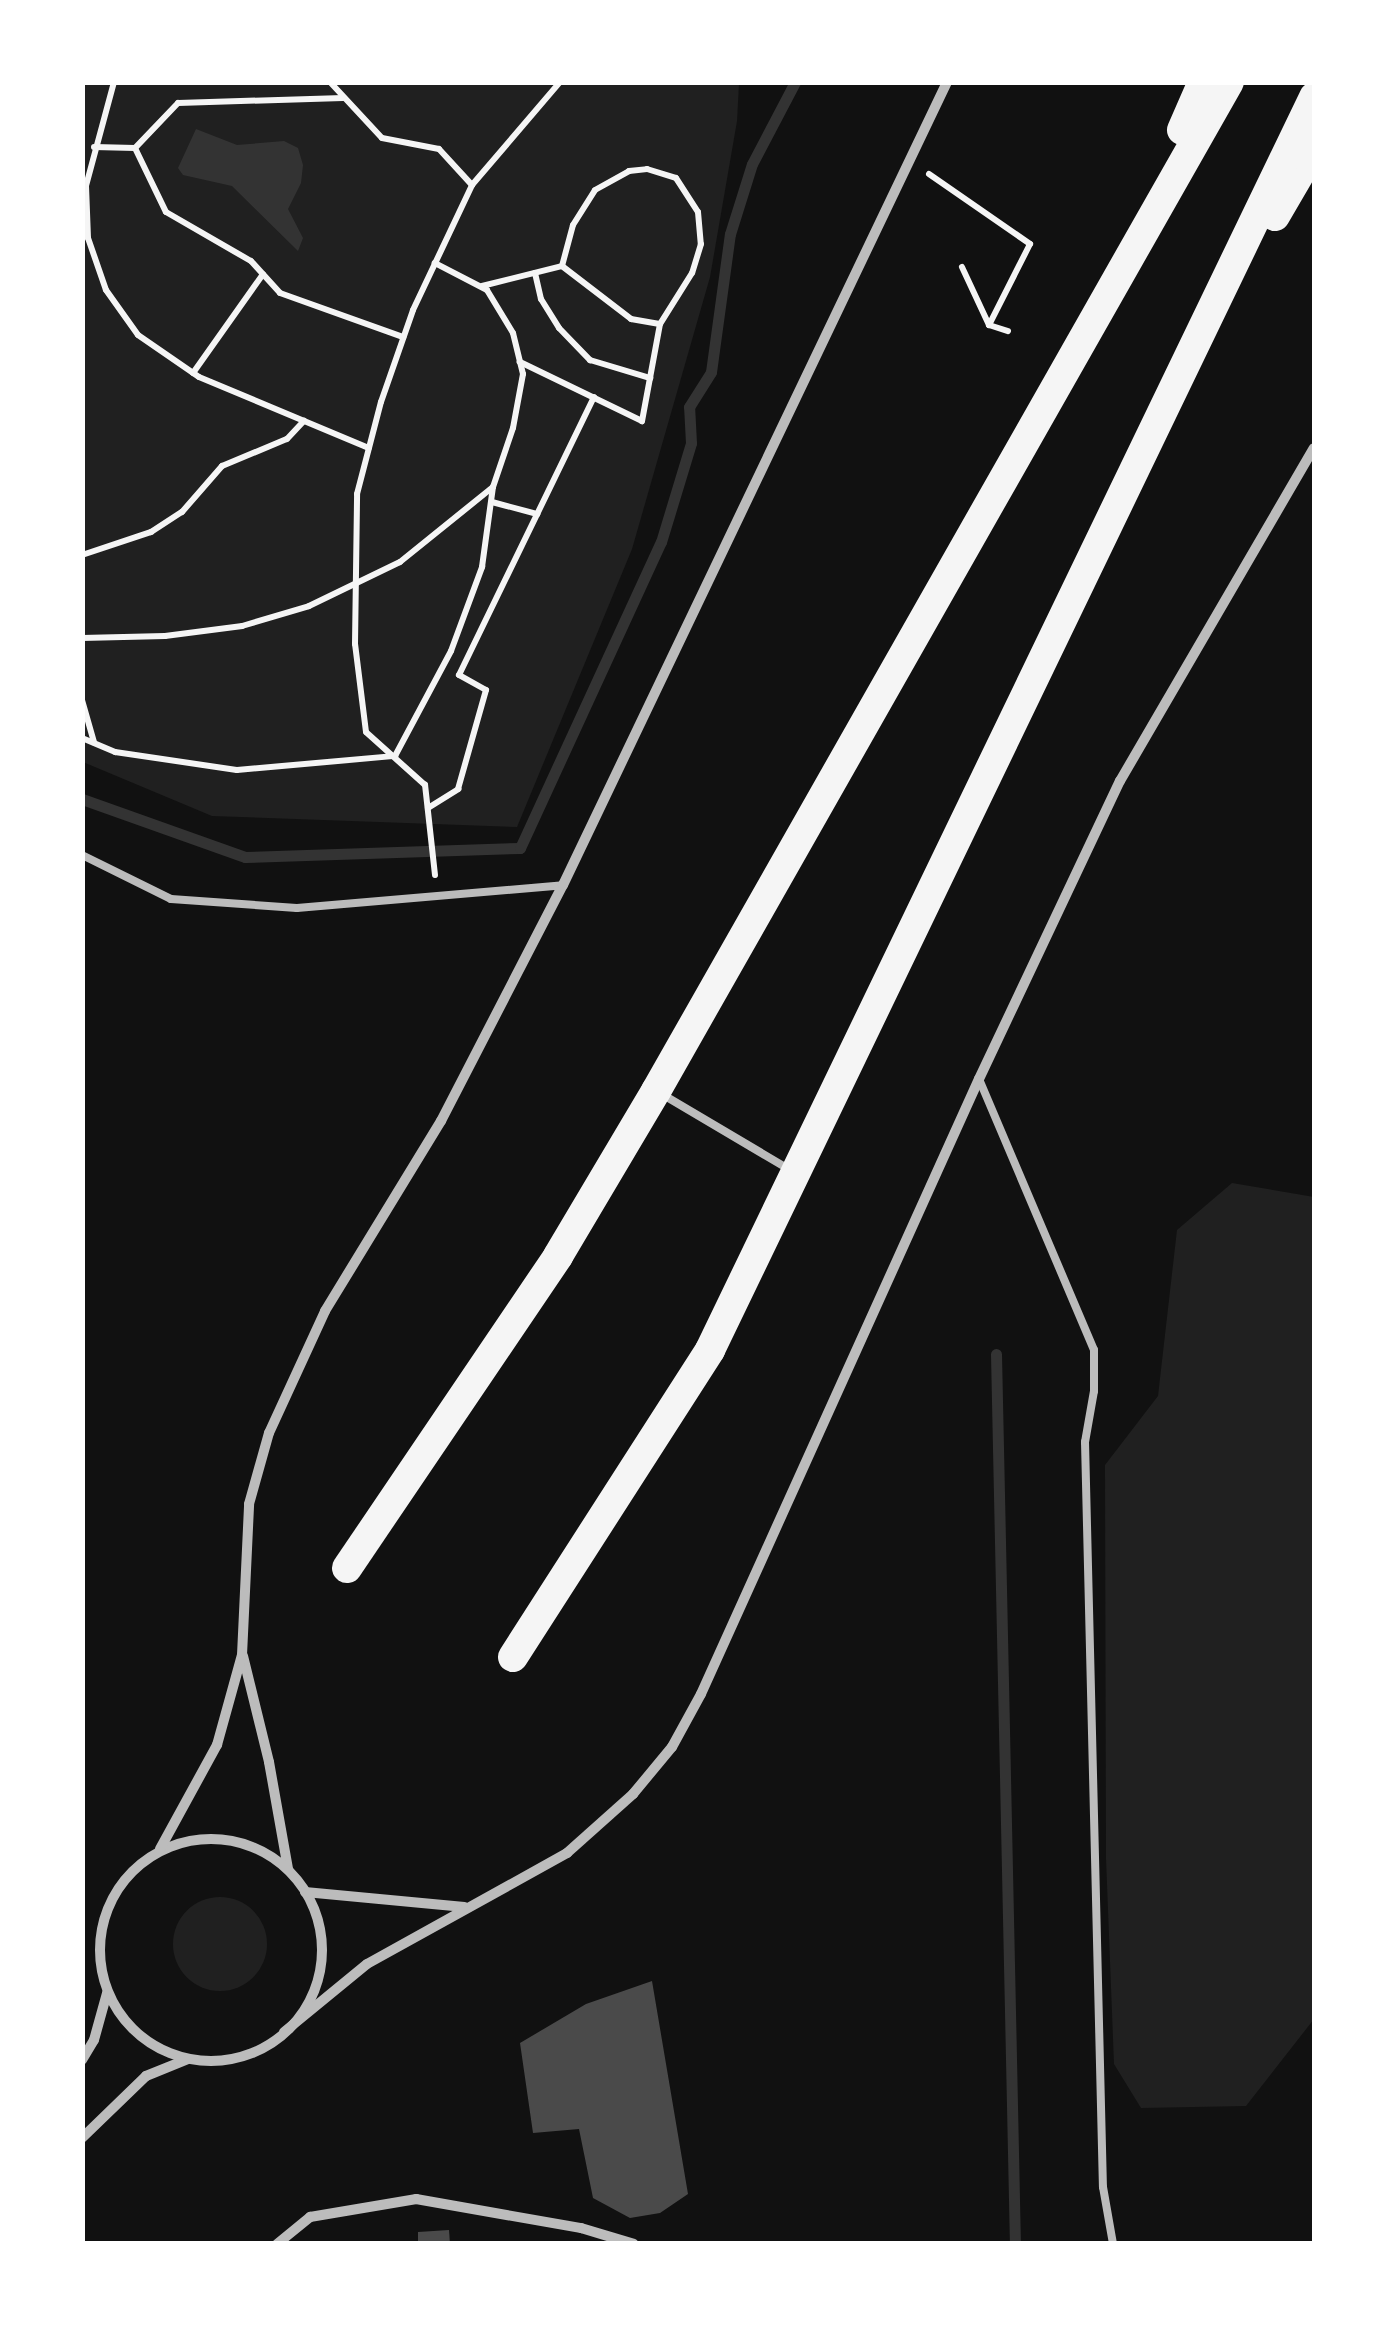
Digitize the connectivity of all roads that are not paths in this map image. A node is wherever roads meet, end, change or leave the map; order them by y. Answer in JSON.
{"nodes":[{"id":1,"x":947,"y":82,"type":"edge"},
{"id":2,"x":1203,"y":82,"type":"edge"},
{"id":3,"x":1229,"y":82,"type":"edge"},
{"id":4,"x":1314,"y":96,"type":"edge"},
{"id":5,"x":1314,"y":149,"type":"edge"},
{"id":6,"x":1131,"y":250,"type":"junction"},
{"id":7,"x":1213,"y":304,"type":"junction"},
{"id":8,"x":1314,"y":448,"type":"edge"},
{"id":9,"x":82,"y":855,"type":"edge"},
{"id":10,"x":563,"y":884,"type":"junction"},
{"id":11,"x":979,"y":1079,"type":"junction"},
{"id":12,"x":656,"y":1091,"type":"junction"},
{"id":13,"x":796,"y":1174,"type":"junction"},
{"id":14,"x":347,"y":1568,"type":"dead end"},
{"id":15,"x":242,"y":1655,"type":"junction"},
{"id":16,"x":514,"y":1657,"type":"dead end"},
{"id":17,"x":160,"y":1849,"type":"junction"},
{"id":18,"x":288,"y":1870,"type":"junction"},
{"id":19,"x":306,"y":1892,"type":"junction"},
{"id":20,"x":465,"y":1908,"type":"junction"},
{"id":21,"x":108,"y":1992,"type":"junction"},
{"id":22,"x":284,"y":2032,"type":"junction"},
{"id":23,"x":189,"y":2058,"type":"junction"},
{"id":24,"x":82,"y":2060,"type":"edge"},
{"id":25,"x":82,"y":2138,"type":"edge"},
{"id":26,"x":277,"y":2244,"type":"edge"},
{"id":27,"x":634,"y":2244,"type":"edge"},
{"id":28,"x":1113,"y":2244,"type":"edge"}],
"edges":[{"from":1,"to":10,"type":"street"},
{"from":2,"to":6,"type":"highway"},
{"from":3,"to":6,"type":"highway"},
{"from":4,"to":7,"type":"highway"},
{"from":5,"to":7,"type":"highway"},
{"from":6,"to":12,"type":"highway"},
{"from":7,"to":13,"type":"highway"},
{"from":8,"to":11,"type":"street"},
{"from":9,"to":10,"type":"lane"},
{"from":10,"to":15,"type":"street"},
{"from":11,"to":20,"type":"street"},
{"from":11,"to":28,"type":"lane"},
{"from":12,"to":13,"type":"lane"},
{"from":12,"to":14,"type":"highway"},
{"from":13,"to":16,"type":"highway"},
{"from":15,"to":17,"type":"street"},
{"from":15,"to":18,"type":"street"},
{"from":17,"to":18,"type":"street"},
{"from":17,"to":21,"type":"street"},
{"from":18,"to":19,"type":"street"},
{"from":19,"to":20,"type":"street"},
{"from":19,"to":22,"type":"street"},
{"from":20,"to":22,"type":"street"},
{"from":21,"to":23,"type":"street"},
{"from":21,"to":24,"type":"street"},
{"from":22,"to":23,"type":"street"},
{"from":23,"to":25,"type":"street"},
{"from":26,"to":27,"type":"street"}]}
